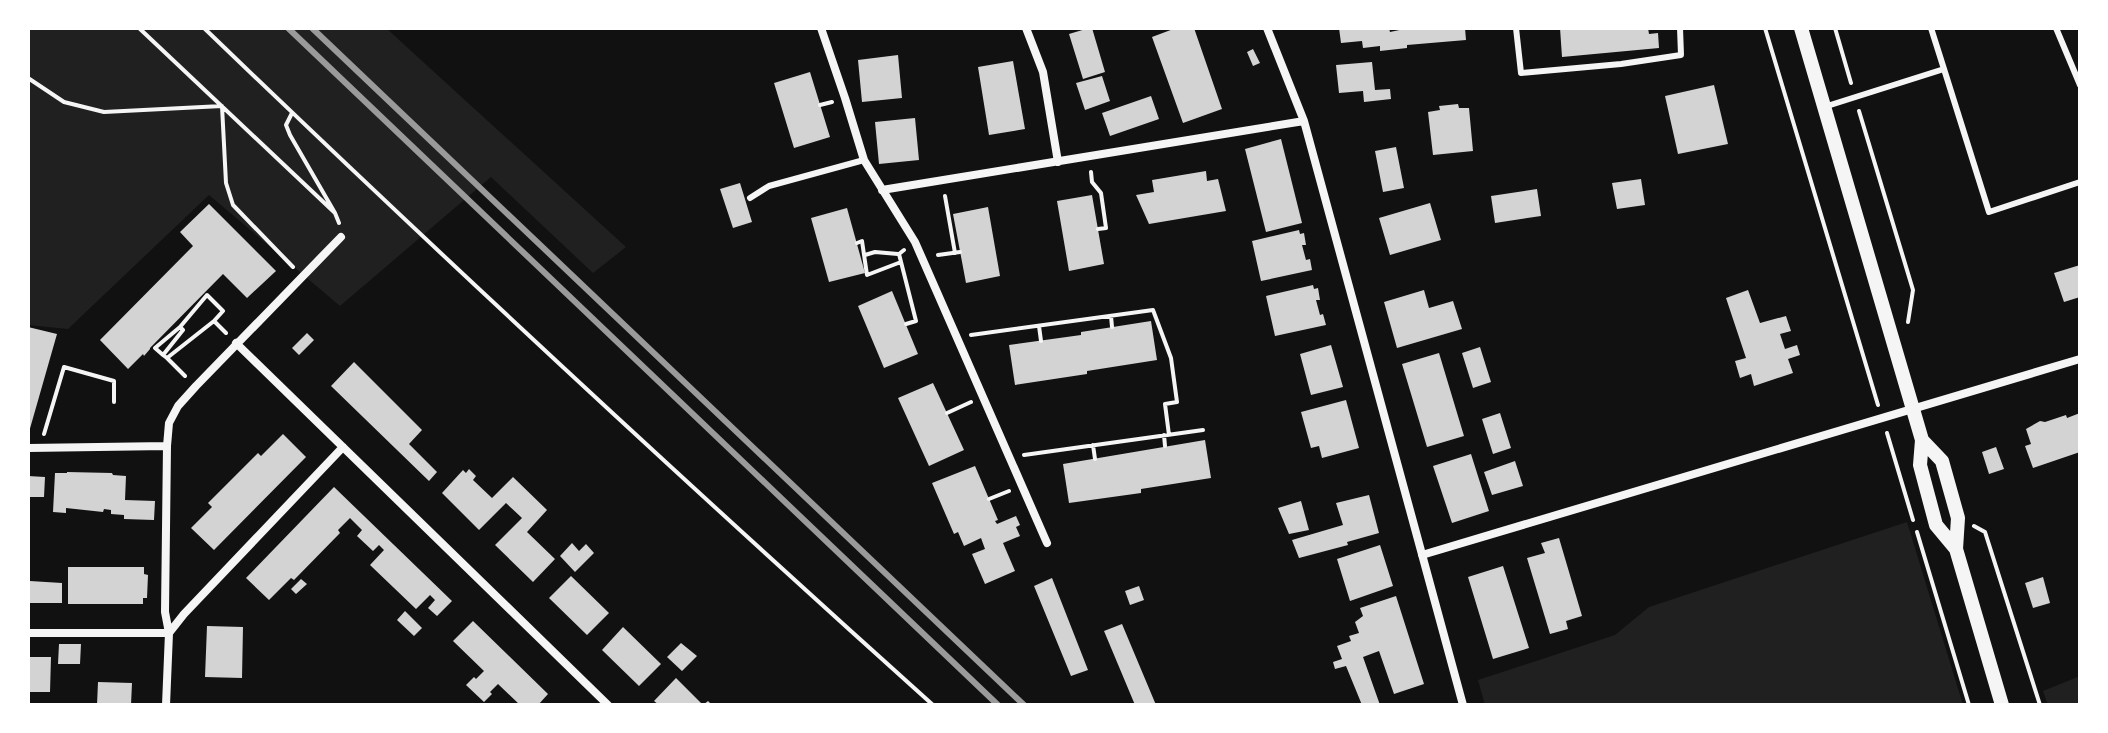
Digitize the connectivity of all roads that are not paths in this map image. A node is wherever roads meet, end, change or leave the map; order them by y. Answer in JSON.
{"nodes":[{"id":1,"x":821,"y":28,"type":"edge"},
{"id":2,"x":1026,"y":28,"type":"edge"},
{"id":3,"x":1267,"y":28,"type":"edge"},
{"id":4,"x":1516,"y":28,"type":"edge"},
{"id":5,"x":1680,"y":28,"type":"edge"},
{"id":6,"x":1801,"y":28,"type":"edge"},
{"id":7,"x":1931,"y":28,"type":"edge"},
{"id":8,"x":2056,"y":28,"type":"edge"},
{"id":9,"x":1944,"y":69,"type":"junction"},
{"id":10,"x":2080,"y":85,"type":"edge"},
{"id":11,"x":1824,"y":107,"type":"junction"},
{"id":12,"x":1304,"y":121,"type":"junction"},
{"id":13,"x":864,"y":160,"type":"junction"},
{"id":14,"x":1058,"y":162,"type":"junction"},
{"id":15,"x":2080,"y":182,"type":"edge"},
{"id":16,"x":882,"y":190,"type":"junction"},
{"id":17,"x":750,"y":198,"type":"dead end"},
{"id":18,"x":341,"y":237,"type":"road end"},
{"id":19,"x":236,"y":343,"type":"junction"},
{"id":20,"x":2080,"y":359,"type":"edge"},
{"id":21,"x":1913,"y":409,"type":"junction"},
{"id":22,"x":1922,"y":440,"type":"junction"},
{"id":23,"x":167,"y":446,"type":"junction"},
{"id":24,"x":343,"y":447,"type":"junction"},
{"id":25,"x":28,"y":448,"type":"edge"},
{"id":26,"x":1047,"y":543,"type":"dead end"},
{"id":27,"x":1956,"y":549,"type":"junction"},
{"id":28,"x":1422,"y":555,"type":"junction"},
{"id":29,"x":28,"y":633,"type":"edge"},
{"id":30,"x":169,"y":633,"type":"junction"},
{"id":31,"x":166,"y":705,"type":"edge"},
{"id":32,"x":608,"y":705,"type":"edge"},
{"id":33,"x":1463,"y":705,"type":"edge"},
{"id":34,"x":2002,"y":705,"type":"edge"}],
"edges":[{"from":1,"to":13,"type":"street"},
{"from":2,"to":14,"type":"street"},
{"from":3,"to":12,"type":"street"},
{"from":4,"to":5,"type":"lane"},
{"from":6,"to":11,"type":"street"},
{"from":7,"to":9,"type":"lane"},
{"from":8,"to":10,"type":"lane"},
{"from":9,"to":11,"type":"lane"},
{"from":9,"to":15,"type":"lane"},
{"from":11,"to":21,"type":"street"},
{"from":12,"to":14,"type":"street"},
{"from":12,"to":28,"type":"street"},
{"from":13,"to":16,"type":"street"},
{"from":13,"to":17,"type":"lane"},
{"from":14,"to":16,"type":"street"},
{"from":16,"to":26,"type":"street"},
{"from":18,"to":19,"type":"street"},
{"from":19,"to":23,"type":"street"},
{"from":19,"to":24,"type":"street"},
{"from":20,"to":21,"type":"street"},
{"from":21,"to":22,"type":"street"},
{"from":21,"to":28,"type":"street"},
{"from":22,"to":27,"type":"street"},
{"from":22,"to":27,"type":"street"},
{"from":23,"to":25,"type":"street"},
{"from":23,"to":30,"type":"street"},
{"from":24,"to":30,"type":"street"},
{"from":24,"to":32,"type":"street"},
{"from":27,"to":34,"type":"street"},
{"from":28,"to":33,"type":"street"},
{"from":29,"to":30,"type":"street"},
{"from":30,"to":31,"type":"street"}]}
